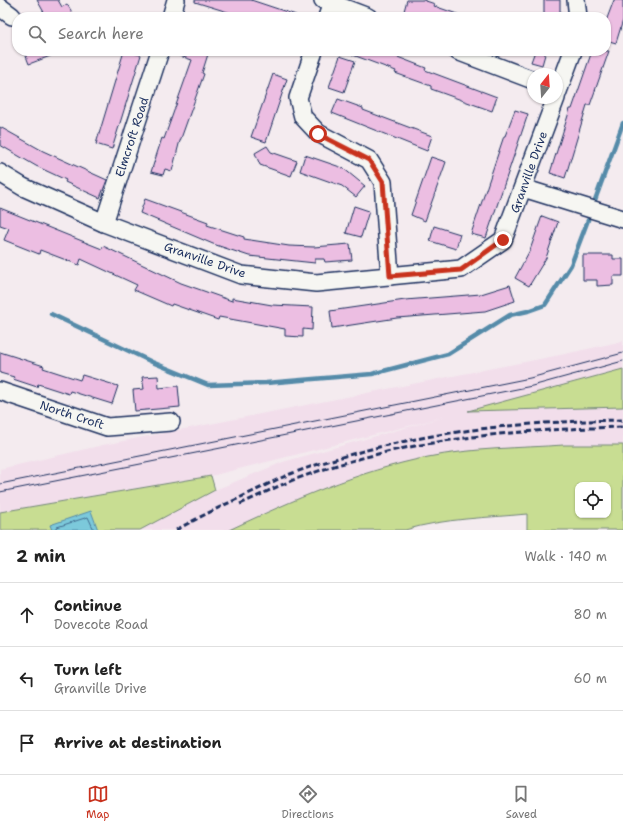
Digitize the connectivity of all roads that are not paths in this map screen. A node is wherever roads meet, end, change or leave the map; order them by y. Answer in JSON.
{"nodes":[{"id":1,"x":176,"y":0,"type":"edge"},
{"id":2,"x":576,"y":0,"type":"edge"},
{"id":3,"x":327,"y":7,"type":"edge"},
{"id":4,"x":363,"y":10,"type":"edge"},
{"id":5,"x":172,"y":12,"type":"edge"},
{"id":6,"x":577,"y":12,"type":"edge"},
{"id":7,"x":158,"y":56,"type":"edge"},
{"id":8,"x":312,"y":56,"type":"edge"},
{"id":9,"x":470,"y":56,"type":"edge"},
{"id":10,"x":571,"y":56,"type":"edge"},
{"id":11,"x":563,"y":77,"type":"edge"},
{"id":12,"x":527,"y":78,"type":"edge"},
{"id":13,"x":553,"y":104,"type":"edge"},
{"id":14,"x":0,"y":173,"type":"edge"},
{"id":15,"x":523,"y":188,"type":"junction"},
{"id":16,"x":623,"y":219,"type":"edge"},
{"id":17,"x":104,"y":222,"type":"junction"},
{"id":18,"x":390,"y":276,"type":"junction"},
{"id":19,"x":0,"y":391,"type":"edge"},
{"id":20,"x":171,"y":422,"type":"dead end"}],
"edges":[{"from":1,"to":5,"type":"street"},
{"from":2,"to":6,"type":"street"},
{"from":3,"to":4,"type":"street"},
{"from":7,"to":17,"type":"street","name":"Elmcroft Road"},
{"from":8,"to":18,"type":"street"},
{"from":9,"to":12,"type":"street"},
{"from":10,"to":11,"type":"street","name":"Granville Drive"},
{"from":13,"to":15,"type":"street","name":"Granville Drive"},
{"from":14,"to":17,"type":"street","name":"Granville Drive"},
{"from":15,"to":16,"type":"street"},
{"from":15,"to":18,"type":"street","name":"Granville Drive"},
{"from":17,"to":18,"type":"street","name":"Granville Drive"},
{"from":19,"to":20,"type":"street","name":"North Croft"}]}
